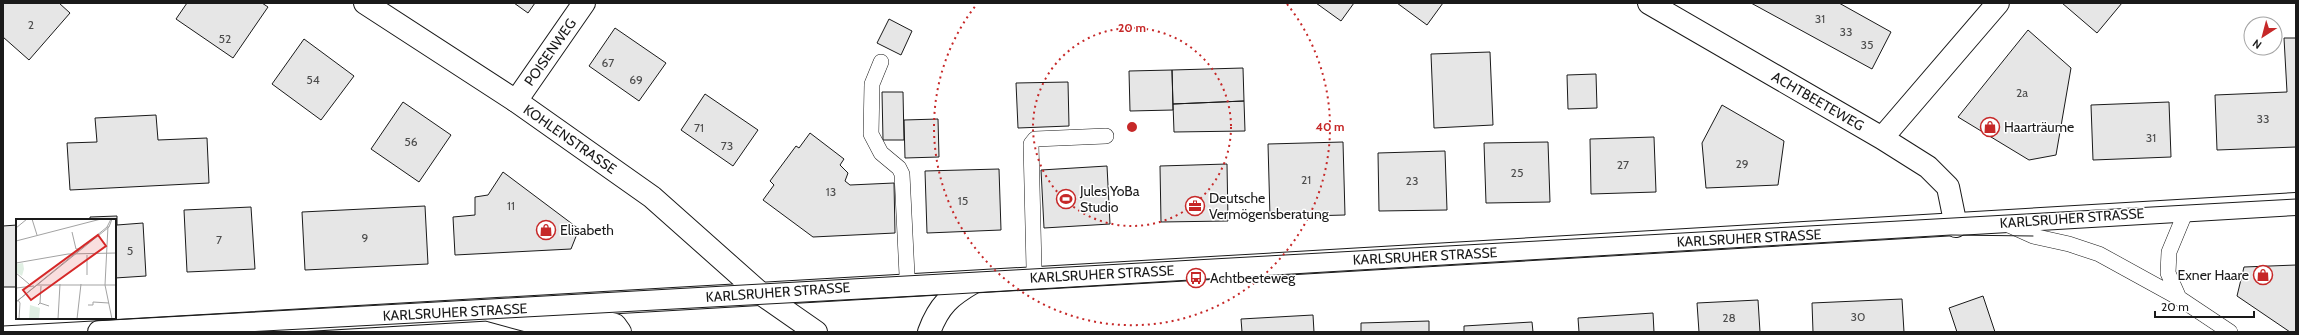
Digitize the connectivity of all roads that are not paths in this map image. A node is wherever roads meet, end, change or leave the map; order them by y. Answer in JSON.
{"nodes":[{"id":1,"x":365,"y":3,"type":"edge"},
{"id":2,"x":584,"y":3,"type":"edge"},
{"id":3,"x":1649,"y":3,"type":"edge"},
{"id":4,"x":1998,"y":3,"type":"edge"},
{"id":5,"x":882,"y":62,"type":"dead end"},
{"id":6,"x":516,"y":101,"type":"junction"},
{"id":7,"x":1106,"y":136,"type":"dead end"},
{"id":8,"x":1882,"y":138,"type":"junction"},
{"id":9,"x":2296,"y":204,"type":"edge"},
{"id":10,"x":2186,"y":211,"type":"junction"},
{"id":11,"x":2002,"y":223,"type":"junction"},
{"id":12,"x":1956,"y":226,"type":"junction"},
{"id":13,"x":1036,"y":277,"type":"junction"},
{"id":14,"x":974,"y":282,"type":"junction"},
{"id":15,"x":910,"y":284,"type":"junction"},
{"id":16,"x":760,"y":294,"type":"junction"},
{"id":17,"x":2179,"y":298,"type":"junction"},
{"id":18,"x":492,"y":311,"type":"junction"},
{"id":19,"x":99,"y":332,"type":"edge"},
{"id":20,"x":620,"y":332,"type":"edge"},
{"id":21,"x":816,"y":332,"type":"edge"},
{"id":22,"x":929,"y":332,"type":"edge"},
{"id":23,"x":2230,"y":332,"type":"edge"}],
"edges":[{"from":1,"to":6,"type":"street","name":"KOHLENSTRASSE"},
{"from":2,"to":6,"type":"street","name":"POISENWEG"},
{"from":3,"to":8,"type":"street","name":"ACHTBEETEWEG"},
{"from":4,"to":8,"type":"street"},
{"from":5,"to":15,"type":"lane"},
{"from":6,"to":16,"type":"street","name":"KOHLENSTRASSE"},
{"from":7,"to":13,"type":"lane"},
{"from":8,"to":12,"type":"street","name":"ACHTBEETEWEG"},
{"from":9,"to":10,"type":"street","name":"KARLSRUHER STRASSE"},
{"from":10,"to":11,"type":"street","name":"KARLSRUHER STRASSE"},
{"from":10,"to":17,"type":"lane"},
{"from":11,"to":12,"type":"street","name":"KARLSRUHER STRASSE"},
{"from":11,"to":17,"type":"lane"},
{"from":12,"to":13,"type":"street","name":"KARLSRUHER STRASSE"},
{"from":13,"to":14,"type":"street","name":"KARLSRUHER STRASSE"},
{"from":14,"to":15,"type":"street","name":"KARLSRUHER STRASSE"},
{"from":14,"to":22,"type":"street"},
{"from":15,"to":16,"type":"street","name":"KARLSRUHER STRASSE"},
{"from":16,"to":18,"type":"street","name":"KARLSRUHER STRASSE"},
{"from":16,"to":21,"type":"street","name":"KOHLENSTRASSE"},
{"from":17,"to":23,"type":"lane"},
{"from":18,"to":19,"type":"street","name":"KARLSRUHER STRASSE"},
{"from":18,"to":20,"type":"street"}]}
